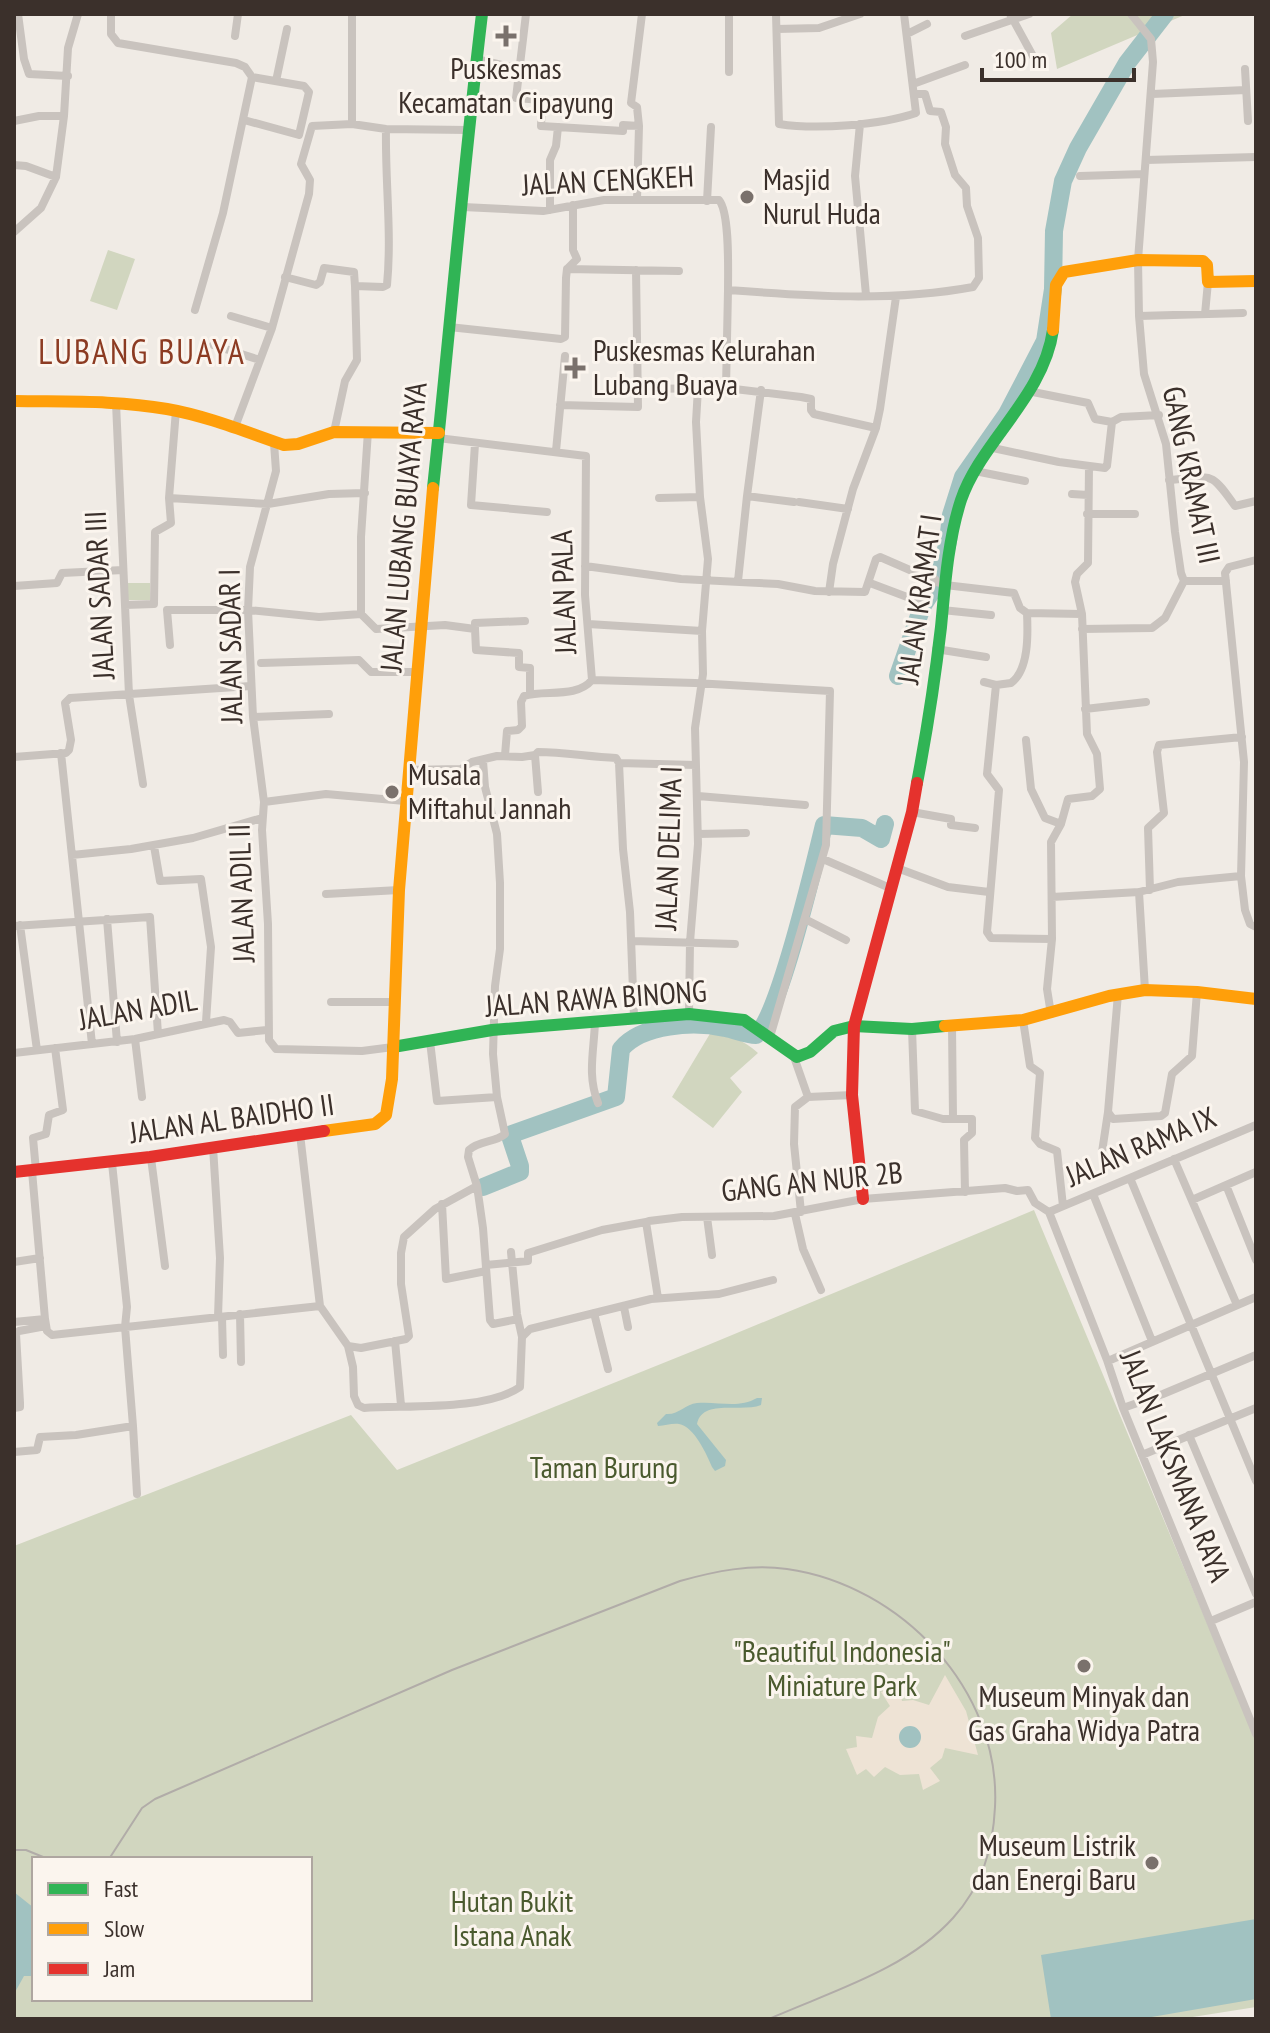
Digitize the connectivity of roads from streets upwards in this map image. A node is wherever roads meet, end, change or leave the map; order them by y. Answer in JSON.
{"nodes":[{"id":1,"x":18,"y":14,"type":"edge"},
{"id":2,"x":78,"y":14,"type":"edge"},
{"id":3,"x":111,"y":14,"type":"edge"},
{"id":4,"x":238,"y":14,"type":"edge"},
{"id":5,"x":352,"y":14,"type":"edge"},
{"id":6,"x":482,"y":14,"type":"edge"},
{"id":7,"x":526,"y":14,"type":"edge"},
{"id":8,"x":642,"y":14,"type":"edge"},
{"id":9,"x":729,"y":14,"type":"edge"},
{"id":10,"x":776,"y":14,"type":"edge"},
{"id":11,"x":860,"y":14,"type":"edge"},
{"id":12,"x":904,"y":14,"type":"edge"},
{"id":13,"x":1029,"y":14,"type":"edge"},
{"id":14,"x":1131,"y":14,"type":"edge"},
{"id":15,"x":1012,"y":17,"type":"edge"},
{"id":16,"x":927,"y":24,"type":"dead end"},
{"id":17,"x":287,"y":29,"type":"dead end"},
{"id":18,"x":777,"y":29,"type":"junction"},
{"id":19,"x":907,"y":34,"type":"junction"},
{"id":20,"x":235,"y":36,"type":"dead end"},
{"id":21,"x":965,"y":36,"type":"dead end"},
{"id":22,"x":1034,"y":58,"type":"dead end"},
{"id":23,"x":476,"y":59,"type":"junction"},
{"id":24,"x":965,"y":65,"type":"dead end"},
{"id":25,"x":519,"y":69,"type":"junction"},
{"id":26,"x":1245,"y":69,"type":"dead end"},
{"id":27,"x":729,"y":72,"type":"dead end"},
{"id":28,"x":68,"y":76,"type":"junction"},
{"id":29,"x":252,"y":77,"type":"junction"},
{"id":30,"x":276,"y":81,"type":"junction"},
{"id":31,"x":913,"y":84,"type":"junction"},
{"id":32,"x":914,"y":94,"type":"junction"},
{"id":33,"x":1152,"y":94,"type":"junction"},
{"id":34,"x":1250,"y":95,"type":"edge"},
{"id":35,"x":64,"y":116,"type":"junction"},
{"id":36,"x":244,"y":120,"type":"junction"},
{"id":37,"x":14,"y":121,"type":"edge"},
{"id":38,"x":1248,"y":121,"type":"dead end"},
{"id":39,"x":352,"y":124,"type":"junction"},
{"id":40,"x":860,"y":124,"type":"junction"},
{"id":41,"x":639,"y":126,"type":"junction"},
{"id":42,"x":558,"y":127,"type":"junction"},
{"id":43,"x":711,"y":127,"type":"dead end"},
{"id":44,"x":386,"y":129,"type":"junction"},
{"id":45,"x":468,"y":130,"type":"junction"},
{"id":46,"x":1256,"y":157,"type":"edge"},
{"id":47,"x":1146,"y":160,"type":"junction"},
{"id":48,"x":14,"y":165,"type":"edge"},
{"id":49,"x":1144,"y":174,"type":"junction"},
{"id":50,"x":1080,"y":176,"type":"dead end"},
{"id":51,"x":56,"y":177,"type":"junction"},
{"id":52,"x":637,"y":199,"type":"junction"},
{"id":53,"x":707,"y":201,"type":"junction"},
{"id":54,"x":573,"y":205,"type":"junction"},
{"id":55,"x":463,"y":207,"type":"junction"},
{"id":56,"x":550,"y":210,"type":"junction"},
{"id":57,"x":14,"y":232,"type":"edge"},
{"id":58,"x":1138,"y":260,"type":"junction"},
{"id":59,"x":567,"y":269,"type":"junction"},
{"id":60,"x":636,"y":270,"type":"junction"},
{"id":61,"x":679,"y":271,"type":"dead end"},
{"id":62,"x":285,"y":277,"type":"junction"},
{"id":63,"x":1256,"y":281,"type":"edge"},
{"id":64,"x":1208,"y":282,"type":"junction"},
{"id":65,"x":355,"y":286,"type":"junction"},
{"id":66,"x":728,"y":290,"type":"junction"},
{"id":67,"x":866,"y":295,"type":"junction"},
{"id":68,"x":896,"y":297,"type":"junction"},
{"id":69,"x":195,"y":310,"type":"dead end"},
{"id":70,"x":1243,"y":313,"type":"dead end"},
{"id":71,"x":1205,"y":314,"type":"junction"},
{"id":72,"x":231,"y":316,"type":"dead end"},
{"id":73,"x":1139,"y":316,"type":"junction"},
{"id":74,"x":449,"y":327,"type":"junction"},
{"id":75,"x":272,"y":328,"type":"junction"},
{"id":76,"x":213,"y":345,"type":"dead end"},
{"id":77,"x":565,"y":356,"type":"dead end"},
{"id":78,"x":260,"y":360,"type":"junction"},
{"id":79,"x":698,"y":388,"type":"junction"},
{"id":80,"x":726,"y":388,"type":"junction"},
{"id":81,"x":637,"y":389,"type":"junction"},
{"id":82,"x":761,"y":390,"type":"junction"},
{"id":83,"x":1028,"y":391,"type":"junction"},
{"id":84,"x":14,"y":401,"type":"edge"},
{"id":85,"x":116,"y":403,"type":"junction"},
{"id":86,"x":560,"y":405,"type":"junction"},
{"id":87,"x":176,"y":410,"type":"junction"},
{"id":88,"x":1159,"y":415,"type":"junction"},
{"id":89,"x":1112,"y":422,"type":"junction"},
{"id":90,"x":235,"y":427,"type":"junction"},
{"id":91,"x":876,"y":428,"type":"junction"},
{"id":92,"x":368,"y":431,"type":"junction"},
{"id":93,"x":334,"y":432,"type":"junction"},
{"id":94,"x":438,"y":436,"type":"junction"},
{"id":95,"x":274,"y":443,"type":"junction"},
{"id":96,"x":475,"y":444,"type":"junction"},
{"id":97,"x":993,"y":448,"type":"junction"},
{"id":98,"x":556,"y":451,"type":"junction"},
{"id":99,"x":1089,"y":466,"type":"junction"},
{"id":100,"x":975,"y":471,"type":"junction"},
{"id":101,"x":1169,"y":480,"type":"junction"},
{"id":102,"x":1025,"y":481,"type":"dead end"},
{"id":103,"x":365,"y":493,"type":"junction"},
{"id":104,"x":1072,"y":494,"type":"dead end"},
{"id":105,"x":1088,"y":495,"type":"junction"},
{"id":106,"x":747,"y":496,"type":"junction"},
{"id":107,"x":700,"y":497,"type":"junction"},
{"id":108,"x":169,"y":498,"type":"junction"},
{"id":109,"x":659,"y":498,"type":"dead end"},
{"id":110,"x":1256,"y":501,"type":"edge"},
{"id":111,"x":268,"y":504,"type":"junction"},
{"id":112,"x":848,"y":509,"type":"junction"},
{"id":113,"x":547,"y":512,"type":"dead end"},
{"id":114,"x":1087,"y":514,"type":"junction"},
{"id":115,"x":1135,"y":514,"type":"dead end"},
{"id":116,"x":1256,"y":560,"type":"edge"},
{"id":117,"x":585,"y":566,"type":"junction"},
{"id":118,"x":123,"y":570,"type":"junction"},
{"id":119,"x":708,"y":580,"type":"junction"},
{"id":120,"x":738,"y":581,"type":"junction"},
{"id":121,"x":1184,"y":581,"type":"junction"},
{"id":122,"x":1226,"y":581,"type":"junction"},
{"id":123,"x":939,"y":582,"type":"junction"},
{"id":124,"x":870,"y":583,"type":"junction"},
{"id":125,"x":14,"y":586,"type":"edge"},
{"id":126,"x":829,"y":592,"type":"junction"},
{"id":127,"x":125,"y":605,"type":"junction"},
{"id":128,"x":248,"y":610,"type":"junction"},
{"id":129,"x":942,"y":610,"type":"junction"},
{"id":130,"x":1027,"y":613,"type":"junction"},
{"id":131,"x":361,"y":614,"type":"junction"},
{"id":132,"x":1082,"y":614,"type":"junction"},
{"id":133,"x":991,"y":615,"type":"dead end"},
{"id":134,"x":525,"y":621,"type":"dead end"},
{"id":135,"x":588,"y":624,"type":"junction"},
{"id":136,"x":421,"y":627,"type":"junction"},
{"id":137,"x":475,"y":629,"type":"junction"},
{"id":138,"x":1082,"y":629,"type":"junction"},
{"id":139,"x":702,"y":631,"type":"junction"},
{"id":140,"x":170,"y":645,"type":"dead end"},
{"id":141,"x":936,"y":649,"type":"junction"},
{"id":142,"x":986,"y":657,"type":"dead end"},
{"id":143,"x":261,"y":663,"type":"dead end"},
{"id":144,"x":417,"y":672,"type":"junction"},
{"id":145,"x":592,"y":680,"type":"junction"},
{"id":146,"x":984,"y":682,"type":"dead end"},
{"id":147,"x":701,"y":683,"type":"junction"},
{"id":148,"x":996,"y":685,"type":"junction"},
{"id":149,"x":251,"y":686,"type":"junction"},
{"id":150,"x":530,"y":694,"type":"junction"},
{"id":151,"x":129,"y":695,"type":"junction"},
{"id":152,"x":1146,"y":702,"type":"dead end"},
{"id":153,"x":1085,"y":709,"type":"junction"},
{"id":154,"x":329,"y":714,"type":"dead end"},
{"id":155,"x":253,"y":717,"type":"junction"},
{"id":156,"x":1242,"y":737,"type":"junction"},
{"id":157,"x":1026,"y":740,"type":"dead end"},
{"id":158,"x":61,"y":753,"type":"junction"},
{"id":159,"x":505,"y":755,"type":"junction"},
{"id":160,"x":535,"y":755,"type":"junction"},
{"id":161,"x":14,"y":757,"type":"edge"},
{"id":162,"x":483,"y":761,"type":"junction"},
{"id":163,"x":619,"y":763,"type":"junction"},
{"id":164,"x":696,"y":765,"type":"junction"},
{"id":165,"x":408,"y":770,"type":"junction"},
{"id":166,"x":143,"y":784,"type":"dead end"},
{"id":167,"x":538,"y":792,"type":"dead end"},
{"id":168,"x":698,"y":796,"type":"junction"},
{"id":169,"x":405,"y":801,"type":"junction"},
{"id":170,"x":264,"y":802,"type":"junction"},
{"id":171,"x":805,"y":805,"type":"dead end"},
{"id":172,"x":1243,"y":810,"type":"junction"},
{"id":173,"x":1256,"y":810,"type":"edge"},
{"id":174,"x":912,"y":812,"type":"junction"},
{"id":175,"x":262,"y":818,"type":"junction"},
{"id":176,"x":1061,"y":824,"type":"junction"},
{"id":177,"x":975,"y":828,"type":"dead end"},
{"id":178,"x":746,"y":833,"type":"dead end"},
{"id":179,"x":698,"y":834,"type":"junction"},
{"id":180,"x":154,"y":846,"type":"junction"},
{"id":181,"x":72,"y":855,"type":"junction"},
{"id":182,"x":823,"y":859,"type":"junction"},
{"id":183,"x":897,"y":868,"type":"junction"},
{"id":184,"x":1241,"y":876,"type":"junction"},
{"id":185,"x":890,"y":888,"type":"junction"},
{"id":186,"x":399,"y":890,"type":"junction"},
{"id":187,"x":1150,"y":890,"type":"junction"},
{"id":188,"x":989,"y":892,"type":"junction"},
{"id":189,"x":1139,"y":892,"type":"junction"},
{"id":190,"x":326,"y":894,"type":"dead end"},
{"id":191,"x":1052,"y":897,"type":"junction"},
{"id":192,"x":107,"y":919,"type":"junction"},
{"id":193,"x":805,"y":919,"type":"junction"},
{"id":194,"x":79,"y":920,"type":"junction"},
{"id":195,"x":1252,"y":920,"type":"edge"},
{"id":196,"x":17,"y":925,"type":"edge"},
{"id":197,"x":1256,"y":927,"type":"edge"},
{"id":198,"x":1052,"y":939,"type":"junction"},
{"id":199,"x":846,"y":940,"type":"dead end"},
{"id":200,"x":632,"y":941,"type":"junction"},
{"id":201,"x":690,"y":942,"type":"junction"},
{"id":202,"x":735,"y":944,"type":"dead end"},
{"id":203,"x":1145,"y":990,"type":"junction"},
{"id":204,"x":1197,"y":992,"type":"junction"},
{"id":205,"x":1118,"y":994,"type":"junction"},
{"id":206,"x":1256,"y":999,"type":"edge"},
{"id":207,"x":331,"y":1002,"type":"dead end"},
{"id":208,"x":394,"y":1002,"type":"junction"},
{"id":209,"x":689,"y":1014,"type":"junction"},
{"id":210,"x":1051,"y":1014,"type":"junction"},
{"id":211,"x":634,"y":1017,"type":"junction"},
{"id":212,"x":1023,"y":1020,"type":"junction"},
{"id":213,"x":206,"y":1022,"type":"junction"},
{"id":214,"x":595,"y":1022,"type":"junction"},
{"id":215,"x":854,"y":1026,"type":"junction"},
{"id":216,"x":952,"y":1026,"type":"junction"},
{"id":217,"x":912,"y":1029,"type":"junction"},
{"id":218,"x":267,"y":1030,"type":"junction"},
{"id":219,"x":494,"y":1030,"type":"junction"},
{"id":220,"x":764,"y":1033,"type":"junction"},
{"id":221,"x":158,"y":1034,"type":"junction"},
{"id":222,"x":135,"y":1039,"type":"junction"},
{"id":223,"x":430,"y":1041,"type":"junction"},
{"id":224,"x":117,"y":1042,"type":"junction"},
{"id":225,"x":92,"y":1044,"type":"junction"},
{"id":226,"x":393,"y":1047,"type":"junction"},
{"id":227,"x":55,"y":1048,"type":"junction"},
{"id":228,"x":37,"y":1050,"type":"junction"},
{"id":229,"x":14,"y":1053,"type":"edge"},
{"id":230,"x":794,"y":1057,"type":"junction"},
{"id":231,"x":852,"y":1095,"type":"junction"},
{"id":232,"x":142,"y":1097,"type":"dead end"},
{"id":233,"x":497,"y":1097,"type":"junction"},
{"id":234,"x":808,"y":1097,"type":"junction"},
{"id":235,"x":598,"y":1103,"type":"dead end"},
{"id":236,"x":1108,"y":1112,"type":"junction"},
{"id":237,"x":953,"y":1118,"type":"junction"},
{"id":238,"x":1256,"y":1125,"type":"edge"},
{"id":239,"x":300,"y":1134,"type":"junction"},
{"id":240,"x":213,"y":1147,"type":"junction"},
{"id":241,"x":1102,"y":1152,"type":"dead end"},
{"id":242,"x":151,"y":1158,"type":"junction"},
{"id":243,"x":1174,"y":1159,"type":"junction"},
{"id":244,"x":112,"y":1163,"type":"junction"},
{"id":245,"x":34,"y":1171,"type":"junction"},
{"id":246,"x":14,"y":1172,"type":"edge"},
{"id":247,"x":1256,"y":1172,"type":"edge"},
{"id":248,"x":1130,"y":1178,"type":"junction"},
{"id":249,"x":1226,"y":1185,"type":"junction"},
{"id":250,"x":477,"y":1190,"type":"junction"},
{"id":251,"x":965,"y":1192,"type":"junction"},
{"id":252,"x":1093,"y":1194,"type":"junction"},
{"id":253,"x":863,"y":1199,"type":"junction"},
{"id":254,"x":1192,"y":1200,"type":"junction"},
{"id":255,"x":442,"y":1204,"type":"junction"},
{"id":256,"x":1063,"y":1206,"type":"junction"},
{"id":257,"x":798,"y":1213,"type":"junction"},
{"id":258,"x":1050,"y":1214,"type":"junction"},
{"id":259,"x":707,"y":1217,"type":"junction"},
{"id":260,"x":646,"y":1222,"type":"junction"},
{"id":261,"x":511,"y":1252,"type":"dead end"},
{"id":262,"x":712,"y":1255,"type":"dead end"},
{"id":263,"x":40,"y":1258,"type":"junction"},
{"id":264,"x":1256,"y":1260,"type":"edge"},
{"id":265,"x":14,"y":1262,"type":"edge"},
{"id":266,"x":512,"y":1263,"type":"junction"},
{"id":267,"x":165,"y":1266,"type":"dead end"},
{"id":268,"x":486,"y":1268,"type":"junction"},
{"id":269,"x":773,"y":1280,"type":"dead end"},
{"id":270,"x":821,"y":1290,"type":"dead end"},
{"id":271,"x":1256,"y":1297,"type":"edge"},
{"id":272,"x":658,"y":1298,"type":"junction"},
{"id":273,"x":1237,"y":1305,"type":"junction"},
{"id":274,"x":320,"y":1306,"type":"junction"},
{"id":275,"x":624,"y":1307,"type":"junction"},
{"id":276,"x":594,"y":1313,"type":"junction"},
{"id":277,"x":240,"y":1314,"type":"junction"},
{"id":278,"x":220,"y":1317,"type":"junction"},
{"id":279,"x":518,"y":1319,"type":"junction"},
{"id":280,"x":14,"y":1322,"type":"edge"},
{"id":281,"x":46,"y":1325,"type":"junction"},
{"id":282,"x":1191,"y":1325,"type":"junction"},
{"id":283,"x":125,"y":1327,"type":"junction"},
{"id":284,"x":628,"y":1327,"type":"dead end"},
{"id":285,"x":522,"y":1337,"type":"junction"},
{"id":286,"x":395,"y":1341,"type":"junction"},
{"id":287,"x":1152,"y":1341,"type":"junction"},
{"id":288,"x":348,"y":1346,"type":"junction"},
{"id":289,"x":223,"y":1355,"type":"dead end"},
{"id":290,"x":1256,"y":1355,"type":"edge"},
{"id":291,"x":1108,"y":1361,"type":"junction"},
{"id":292,"x":241,"y":1362,"type":"dead end"},
{"id":293,"x":608,"y":1369,"type":"dead end"},
{"id":294,"x":1212,"y":1373,"type":"junction"},
{"id":295,"x":401,"y":1405,"type":"junction"},
{"id":296,"x":14,"y":1408,"type":"edge"},
{"id":297,"x":1123,"y":1408,"type":"junction"},
{"id":298,"x":1256,"y":1408,"type":"edge"},
{"id":299,"x":1231,"y":1418,"type":"junction"},
{"id":300,"x":133,"y":1426,"type":"junction"},
{"id":301,"x":1189,"y":1435,"type":"junction"},
{"id":302,"x":14,"y":1452,"type":"edge"},
{"id":303,"x":1142,"y":1455,"type":"junction"},
{"id":304,"x":1256,"y":1481,"type":"edge"},
{"id":305,"x":137,"y":1494,"type":"dead end"},
{"id":306,"x":1256,"y":1594,"type":"edge"},
{"id":307,"x":1256,"y":1602,"type":"edge"},
{"id":308,"x":1211,"y":1621,"type":"junction"},
{"id":309,"x":1256,"y":1734,"type":"edge"}],
"edges":[{"from":1,"to":28,"type":"street"},
{"from":2,"to":28,"type":"street"},
{"from":3,"to":29,"type":"street"},
{"from":4,"to":20,"type":"street"},
{"from":5,"to":39,"type":"street"},
{"from":6,"to":23,"type":"street","name":"JALAN LUBANG BUAYA RAYA"},
{"from":7,"to":25,"type":"street"},
{"from":8,"to":41,"type":"street"},
{"from":9,"to":27,"type":"street"},
{"from":10,"to":18,"type":"street"},
{"from":11,"to":18,"type":"street"},
{"from":12,"to":19,"type":"street"},
{"from":13,"to":15,"type":"street"},
{"from":14,"to":33,"type":"street","name":"GANG KRAMAT III"},
{"from":15,"to":21,"type":"street"},
{"from":15,"to":22,"type":"street"},
{"from":16,"to":19,"type":"street"},
{"from":17,"to":30,"type":"street"},
{"from":18,"to":40,"type":"street"},
{"from":19,"to":31,"type":"street"},
{"from":23,"to":25,"type":"street"},
{"from":23,"to":45,"type":"street","name":"JALAN LUBANG BUAYA RAYA"},
{"from":24,"to":31,"type":"street"},
{"from":25,"to":42,"type":"street"},
{"from":26,"to":34,"type":"street"},
{"from":28,"to":35,"type":"street"},
{"from":29,"to":30,"type":"street"},
{"from":29,"to":36,"type":"street"},
{"from":30,"to":36,"type":"street"},
{"from":31,"to":32,"type":"street"},
{"from":32,"to":40,"type":"street"},
{"from":32,"to":68,"type":"street"},
{"from":33,"to":34,"type":"street"},
{"from":33,"to":47,"type":"street","name":"GANG KRAMAT III"},
{"from":34,"to":38,"type":"street"},
{"from":35,"to":37,"type":"street"},
{"from":35,"to":51,"type":"street"},
{"from":36,"to":69,"type":"street"},
{"from":39,"to":44,"type":"street"},
{"from":39,"to":62,"type":"street"},
{"from":40,"to":67,"type":"street"},
{"from":41,"to":42,"type":"street"},
{"from":41,"to":52,"type":"street"},
{"from":42,"to":56,"type":"street"},
{"from":43,"to":53,"type":"street"},
{"from":44,"to":45,"type":"street"},
{"from":44,"to":65,"type":"street"},
{"from":45,"to":55,"type":"street","name":"JALAN LUBANG BUAYA RAYA"},
{"from":46,"to":47,"type":"street"},
{"from":47,"to":49,"type":"street","name":"GANG KRAMAT III"},
{"from":48,"to":51,"type":"street"},
{"from":49,"to":50,"type":"street"},
{"from":49,"to":58,"type":"street","name":"GANG KRAMAT III"},
{"from":51,"to":57,"type":"street"},
{"from":52,"to":53,"type":"street","name":"JALAN CENGKEH"},
{"from":52,"to":54,"type":"street","name":"JALAN CENGKEH"},
{"from":53,"to":66,"type":"street","name":"JALAN CENGKEH"},
{"from":54,"to":56,"type":"street","name":"JALAN CENGKEH"},
{"from":54,"to":59,"type":"street"},
{"from":55,"to":56,"type":"street","name":"JALAN CENGKEH"},
{"from":55,"to":74,"type":"street","name":"JALAN LUBANG BUAYA RAYA"},
{"from":58,"to":64,"type":"street"},
{"from":58,"to":73,"type":"street","name":"GANG KRAMAT III"},
{"from":58,"to":83,"type":"street","name":"JALAN KRAMAT I"},
{"from":59,"to":60,"type":"street"},
{"from":59,"to":74,"type":"street"},
{"from":60,"to":61,"type":"street"},
{"from":60,"to":81,"type":"street"},
{"from":62,"to":65,"type":"street"},
{"from":62,"to":75,"type":"street"},
{"from":63,"to":64,"type":"street"},
{"from":64,"to":71,"type":"street"},
{"from":65,"to":93,"type":"street"},
{"from":66,"to":67,"type":"street"},
{"from":66,"to":80,"type":"street"},
{"from":67,"to":68,"type":"street"},
{"from":68,"to":91,"type":"street"},
{"from":70,"to":71,"type":"street"},
{"from":71,"to":73,"type":"street"},
{"from":72,"to":75,"type":"street"},
{"from":73,"to":88,"type":"street","name":"GANG KRAMAT III"},
{"from":74,"to":94,"type":"street","name":"JALAN LUBANG BUAYA RAYA"},
{"from":75,"to":78,"type":"street"},
{"from":76,"to":78,"type":"street"},
{"from":77,"to":86,"type":"street"},
{"from":78,"to":90,"type":"street"},
{"from":79,"to":80,"type":"street"},
{"from":79,"to":81,"type":"street"},
{"from":79,"to":107,"type":"street","name":"JALAN DELIMA I"},
{"from":80,"to":82,"type":"street"},
{"from":81,"to":86,"type":"street"},
{"from":82,"to":91,"type":"street"},
{"from":82,"to":106,"type":"street"},
{"from":83,"to":89,"type":"street"},
{"from":83,"to":97,"type":"street","name":"JALAN KRAMAT I"},
{"from":84,"to":85,"type":"street"},
{"from":85,"to":87,"type":"street"},
{"from":85,"to":118,"type":"street","name":"JALAN SADAR III"},
{"from":86,"to":98,"type":"street"},
{"from":87,"to":90,"type":"street"},
{"from":87,"to":108,"type":"street"},
{"from":88,"to":89,"type":"street"},
{"from":88,"to":101,"type":"street","name":"GANG KRAMAT III"},
{"from":89,"to":99,"type":"street"},
{"from":90,"to":95,"type":"street"},
{"from":91,"to":112,"type":"street"},
{"from":92,"to":93,"type":"street"},
{"from":92,"to":94,"type":"street"},
{"from":92,"to":103,"type":"street"},
{"from":93,"to":95,"type":"street"},
{"from":94,"to":96,"type":"street","name":"JALAN PALA"},
{"from":94,"to":136,"type":"street","name":"JALAN LUBANG BUAYA RAYA"},
{"from":95,"to":111,"type":"street","name":"JALAN SADAR I"},
{"from":96,"to":98,"type":"street","name":"JALAN PALA"},
{"from":96,"to":113,"type":"street"},
{"from":97,"to":99,"type":"street"},
{"from":97,"to":100,"type":"street","name":"JALAN KRAMAT I"},
{"from":98,"to":117,"type":"street","name":"JALAN PALA"},
{"from":99,"to":105,"type":"street"},
{"from":100,"to":102,"type":"street"},
{"from":100,"to":123,"type":"street","name":"JALAN KRAMAT I"},
{"from":101,"to":110,"type":"street"},
{"from":101,"to":121,"type":"street","name":"GANG KRAMAT III"},
{"from":103,"to":111,"type":"street"},
{"from":103,"to":131,"type":"street"},
{"from":104,"to":105,"type":"street"},
{"from":105,"to":114,"type":"street"},
{"from":106,"to":112,"type":"street"},
{"from":106,"to":120,"type":"street"},
{"from":107,"to":109,"type":"street"},
{"from":107,"to":119,"type":"street","name":"JALAN DELIMA I"},
{"from":108,"to":111,"type":"street"},
{"from":108,"to":127,"type":"street"},
{"from":111,"to":128,"type":"street","name":"JALAN SADAR I"},
{"from":112,"to":126,"type":"street"},
{"from":114,"to":115,"type":"street"},
{"from":114,"to":132,"type":"street"},
{"from":116,"to":122,"type":"street"},
{"from":117,"to":119,"type":"street"},
{"from":117,"to":135,"type":"street","name":"JALAN PALA"},
{"from":118,"to":125,"type":"street"},
{"from":118,"to":127,"type":"street","name":"JALAN SADAR III"},
{"from":119,"to":120,"type":"street"},
{"from":119,"to":139,"type":"street","name":"JALAN DELIMA I"},
{"from":120,"to":126,"type":"street"},
{"from":121,"to":122,"type":"street","name":"GANG KRAMAT III"},
{"from":121,"to":138,"type":"street"},
{"from":122,"to":156,"type":"street","name":"GANG KRAMAT III"},
{"from":123,"to":124,"type":"street"},
{"from":123,"to":124,"type":"street"},
{"from":123,"to":129,"type":"street","name":"JALAN KRAMAT I"},
{"from":123,"to":130,"type":"street"},
{"from":124,"to":126,"type":"street"},
{"from":127,"to":151,"type":"street","name":"JALAN SADAR III"},
{"from":128,"to":131,"type":"street"},
{"from":128,"to":140,"type":"street"},
{"from":128,"to":149,"type":"street","name":"JALAN SADAR I"},
{"from":129,"to":133,"type":"street"},
{"from":129,"to":141,"type":"street","name":"JALAN KRAMAT I"},
{"from":130,"to":132,"type":"street"},
{"from":130,"to":148,"type":"street"},
{"from":131,"to":136,"type":"street"},
{"from":132,"to":138,"type":"street"},
{"from":134,"to":137,"type":"street"},
{"from":135,"to":139,"type":"street"},
{"from":135,"to":145,"type":"street","name":"JALAN PALA"},
{"from":136,"to":137,"type":"street"},
{"from":136,"to":144,"type":"street","name":"JALAN LUBANG BUAYA RAYA"},
{"from":137,"to":150,"type":"street"},
{"from":138,"to":153,"type":"street"},
{"from":139,"to":147,"type":"street","name":"JALAN DELIMA I"},
{"from":141,"to":142,"type":"street"},
{"from":141,"to":174,"type":"street","name":"JALAN KRAMAT I"},
{"from":143,"to":144,"type":"street"},
{"from":144,"to":165,"type":"street","name":"JALAN LUBANG BUAYA RAYA"},
{"from":145,"to":147,"type":"street","name":"JALAN PALA"},
{"from":145,"to":150,"type":"street"},
{"from":146,"to":148,"type":"street"},
{"from":147,"to":164,"type":"street","name":"JALAN DELIMA I"},
{"from":147,"to":182,"type":"street","name":"JALAN PALA"},
{"from":148,"to":188,"type":"street"},
{"from":149,"to":151,"type":"street"},
{"from":149,"to":155,"type":"street","name":"JALAN SADAR I"},
{"from":150,"to":159,"type":"street"},
{"from":151,"to":158,"type":"street"},
{"from":151,"to":166,"type":"street","name":"JALAN SADAR III"},
{"from":152,"to":153,"type":"street"},
{"from":153,"to":176,"type":"street"},
{"from":154,"to":155,"type":"street"},
{"from":155,"to":170,"type":"street","name":"JALAN SADAR I"},
{"from":156,"to":172,"type":"street","name":"GANG KRAMAT III"},
{"from":156,"to":187,"type":"street"},
{"from":157,"to":176,"type":"street"},
{"from":158,"to":161,"type":"street"},
{"from":158,"to":181,"type":"street"},
{"from":159,"to":160,"type":"street"},
{"from":159,"to":162,"type":"street"},
{"from":160,"to":163,"type":"street"},
{"from":160,"to":167,"type":"street"},
{"from":162,"to":165,"type":"street"},
{"from":162,"to":219,"type":"street"},
{"from":163,"to":164,"type":"street"},
{"from":163,"to":200,"type":"street"},
{"from":164,"to":168,"type":"street","name":"JALAN DELIMA I"},
{"from":165,"to":169,"type":"street","name":"JALAN LUBANG BUAYA RAYA"},
{"from":168,"to":171,"type":"street"},
{"from":168,"to":179,"type":"street","name":"JALAN DELIMA I"},
{"from":169,"to":170,"type":"street","name":"JALAN ADIL II"},
{"from":169,"to":186,"type":"street","name":"JALAN LUBANG BUAYA RAYA"},
{"from":170,"to":175,"type":"street","name":"JALAN ADIL II"},
{"from":172,"to":173,"type":"street"},
{"from":172,"to":184,"type":"street","name":"GANG KRAMAT III"},
{"from":174,"to":177,"type":"street"},
{"from":174,"to":183,"type":"street","name":"JALAN KRAMAT I"},
{"from":175,"to":180,"type":"street"},
{"from":175,"to":218,"type":"street","name":"JALAN ADIL II"},
{"from":176,"to":191,"type":"street"},
{"from":178,"to":179,"type":"street"},
{"from":179,"to":201,"type":"street","name":"JALAN DELIMA I"},
{"from":180,"to":181,"type":"street"},
{"from":180,"to":213,"type":"street"},
{"from":181,"to":194,"type":"street"},
{"from":182,"to":185,"type":"street"},
{"from":182,"to":193,"type":"street"},
{"from":183,"to":185,"type":"street","name":"JALAN KRAMAT I"},
{"from":183,"to":188,"type":"street"},
{"from":184,"to":187,"type":"street"},
{"from":184,"to":195,"type":"street","name":"GANG KRAMAT III"},
{"from":185,"to":215,"type":"street","name":"JALAN KRAMAT I"},
{"from":186,"to":190,"type":"street"},
{"from":186,"to":208,"type":"street","name":"JALAN LUBANG BUAYA RAYA"},
{"from":187,"to":189,"type":"street"},
{"from":188,"to":198,"type":"street"},
{"from":189,"to":191,"type":"street"},
{"from":189,"to":203,"type":"street"},
{"from":191,"to":198,"type":"street"},
{"from":192,"to":194,"type":"street"},
{"from":192,"to":221,"type":"street"},
{"from":192,"to":224,"type":"street"},
{"from":193,"to":199,"type":"street"},
{"from":193,"to":220,"type":"street"},
{"from":194,"to":196,"type":"street"},
{"from":194,"to":225,"type":"street"},
{"from":195,"to":197,"type":"street","name":"GANG KRAMAT III"},
{"from":196,"to":228,"type":"street"},
{"from":198,"to":210,"type":"street"},
{"from":200,"to":201,"type":"street"},
{"from":200,"to":211,"type":"street"},
{"from":201,"to":202,"type":"street"},
{"from":201,"to":209,"type":"street","name":"JALAN DELIMA I"},
{"from":203,"to":204,"type":"street"},
{"from":203,"to":205,"type":"street"},
{"from":204,"to":206,"type":"street"},
{"from":204,"to":236,"type":"street"},
{"from":205,"to":210,"type":"street"},
{"from":205,"to":236,"type":"street"},
{"from":207,"to":208,"type":"street"},
{"from":208,"to":226,"type":"street","name":"JALAN LUBANG BUAYA RAYA"},
{"from":209,"to":211,"type":"street","name":"JALAN RAWA BINONG"},
{"from":209,"to":220,"type":"street","name":"JALAN RAWA BINONG"},
{"from":210,"to":212,"type":"street"},
{"from":211,"to":214,"type":"street","name":"JALAN RAWA BINONG"},
{"from":212,"to":216,"type":"street"},
{"from":212,"to":256,"type":"street"},
{"from":213,"to":218,"type":"street","name":"JALAN ADIL"},
{"from":213,"to":221,"type":"street","name":"JALAN ADIL"},
{"from":214,"to":219,"type":"street","name":"JALAN RAWA BINONG"},
{"from":214,"to":235,"type":"street"},
{"from":215,"to":217,"type":"street"},
{"from":215,"to":230,"type":"street"},
{"from":215,"to":231,"type":"street","name":"JALAN KRAMAT I"},
{"from":216,"to":217,"type":"street"},
{"from":216,"to":237,"type":"street"},
{"from":217,"to":237,"type":"street"},
{"from":218,"to":226,"type":"street","name":"JALAN ADIL"},
{"from":219,"to":223,"type":"street","name":"JALAN RAWA BINONG"},
{"from":219,"to":233,"type":"street"},
{"from":220,"to":230,"type":"street","name":"JALAN RAWA BINONG"},
{"from":221,"to":222,"type":"street","name":"JALAN ADIL"},
{"from":222,"to":224,"type":"street","name":"JALAN ADIL"},
{"from":222,"to":232,"type":"street"},
{"from":223,"to":226,"type":"street","name":"JALAN RAWA BINONG"},
{"from":223,"to":233,"type":"street"},
{"from":224,"to":225,"type":"street","name":"JALAN ADIL"},
{"from":225,"to":227,"type":"street","name":"JALAN ADIL"},
{"from":226,"to":239,"type":"street","name":"JALAN AL BAIDHO II"},
{"from":227,"to":228,"type":"street","name":"JALAN ADIL"},
{"from":227,"to":245,"type":"street"},
{"from":228,"to":229,"type":"street","name":"JALAN ADIL"},
{"from":230,"to":234,"type":"street"},
{"from":231,"to":234,"type":"street"},
{"from":231,"to":253,"type":"street","name":"JALAN KRAMAT I"},
{"from":233,"to":250,"type":"street"},
{"from":234,"to":257,"type":"street"},
{"from":236,"to":241,"type":"street"},
{"from":237,"to":251,"type":"street"},
{"from":238,"to":243,"type":"street","name":"JALAN RAMA IX"},
{"from":239,"to":240,"type":"street","name":"JALAN AL BAIDHO II"},
{"from":239,"to":274,"type":"street"},
{"from":240,"to":242,"type":"street","name":"JALAN AL BAIDHO II"},
{"from":240,"to":278,"type":"street"},
{"from":242,"to":244,"type":"street","name":"JALAN AL BAIDHO II"},
{"from":242,"to":267,"type":"street"},
{"from":243,"to":248,"type":"street","name":"JALAN RAMA IX"},
{"from":243,"to":254,"type":"street"},
{"from":244,"to":245,"type":"street","name":"JALAN AL BAIDHO II"},
{"from":244,"to":283,"type":"street"},
{"from":245,"to":246,"type":"street","name":"JALAN AL BAIDHO II"},
{"from":245,"to":263,"type":"street"},
{"from":247,"to":249,"type":"street"},
{"from":248,"to":252,"type":"street","name":"JALAN RAMA IX"},
{"from":248,"to":282,"type":"street"},
{"from":249,"to":254,"type":"street"},
{"from":249,"to":264,"type":"street"},
{"from":250,"to":255,"type":"street"},
{"from":250,"to":268,"type":"street"},
{"from":251,"to":253,"type":"street","name":"GANG AN NUR 2B"},
{"from":251,"to":258,"type":"street","name":"GANG AN NUR 2B"},
{"from":252,"to":256,"type":"street","name":"JALAN RAMA IX"},
{"from":252,"to":287,"type":"street"},
{"from":253,"to":257,"type":"street","name":"GANG AN NUR 2B"},
{"from":254,"to":273,"type":"street"},
{"from":255,"to":268,"type":"street"},
{"from":255,"to":286,"type":"street"},
{"from":256,"to":258,"type":"street","name":"JALAN RAMA IX"},
{"from":257,"to":259,"type":"street","name":"GANG AN NUR 2B"},
{"from":257,"to":270,"type":"street"},
{"from":258,"to":291,"type":"street","name":"JALAN LAKSMANA RAYA"},
{"from":259,"to":260,"type":"street","name":"GANG AN NUR 2B"},
{"from":259,"to":262,"type":"street"},
{"from":260,"to":266,"type":"street","name":"GANG AN NUR 2B"},
{"from":260,"to":272,"type":"street"},
{"from":261,"to":266,"type":"street"},
{"from":263,"to":265,"type":"street"},
{"from":263,"to":281,"type":"street"},
{"from":266,"to":268,"type":"street"},
{"from":266,"to":279,"type":"street"},
{"from":268,"to":279,"type":"street"},
{"from":269,"to":272,"type":"street"},
{"from":271,"to":273,"type":"street"},
{"from":272,"to":275,"type":"street"},
{"from":273,"to":282,"type":"street"},
{"from":274,"to":277,"type":"street"},
{"from":274,"to":288,"type":"street"},
{"from":275,"to":276,"type":"street"},
{"from":275,"to":284,"type":"street"},
{"from":276,"to":285,"type":"street"},
{"from":276,"to":293,"type":"street"},
{"from":277,"to":278,"type":"street"},
{"from":277,"to":292,"type":"street"},
{"from":278,"to":283,"type":"street"},
{"from":278,"to":289,"type":"street"},
{"from":279,"to":285,"type":"street"},
{"from":280,"to":281,"type":"street"},
{"from":281,"to":283,"type":"street"},
{"from":281,"to":296,"type":"street"},
{"from":282,"to":287,"type":"street"},
{"from":282,"to":294,"type":"street"},
{"from":283,"to":300,"type":"street"},
{"from":285,"to":295,"type":"street"},
{"from":286,"to":288,"type":"street"},
{"from":286,"to":295,"type":"street"},
{"from":287,"to":291,"type":"street"},
{"from":288,"to":295,"type":"street"},
{"from":290,"to":294,"type":"street"},
{"from":291,"to":297,"type":"street","name":"JALAN LAKSMANA RAYA"},
{"from":294,"to":297,"type":"street"},
{"from":294,"to":299,"type":"street"},
{"from":297,"to":303,"type":"street","name":"JALAN LAKSMANA RAYA"},
{"from":298,"to":299,"type":"street"},
{"from":299,"to":301,"type":"street"},
{"from":299,"to":304,"type":"street"},
{"from":300,"to":302,"type":"street"},
{"from":300,"to":305,"type":"street"},
{"from":301,"to":303,"type":"street"},
{"from":301,"to":306,"type":"street"},
{"from":303,"to":308,"type":"street","name":"JALAN LAKSMANA RAYA"},
{"from":307,"to":308,"type":"street"},
{"from":308,"to":309,"type":"street","name":"JALAN LAKSMANA RAYA"}]}
